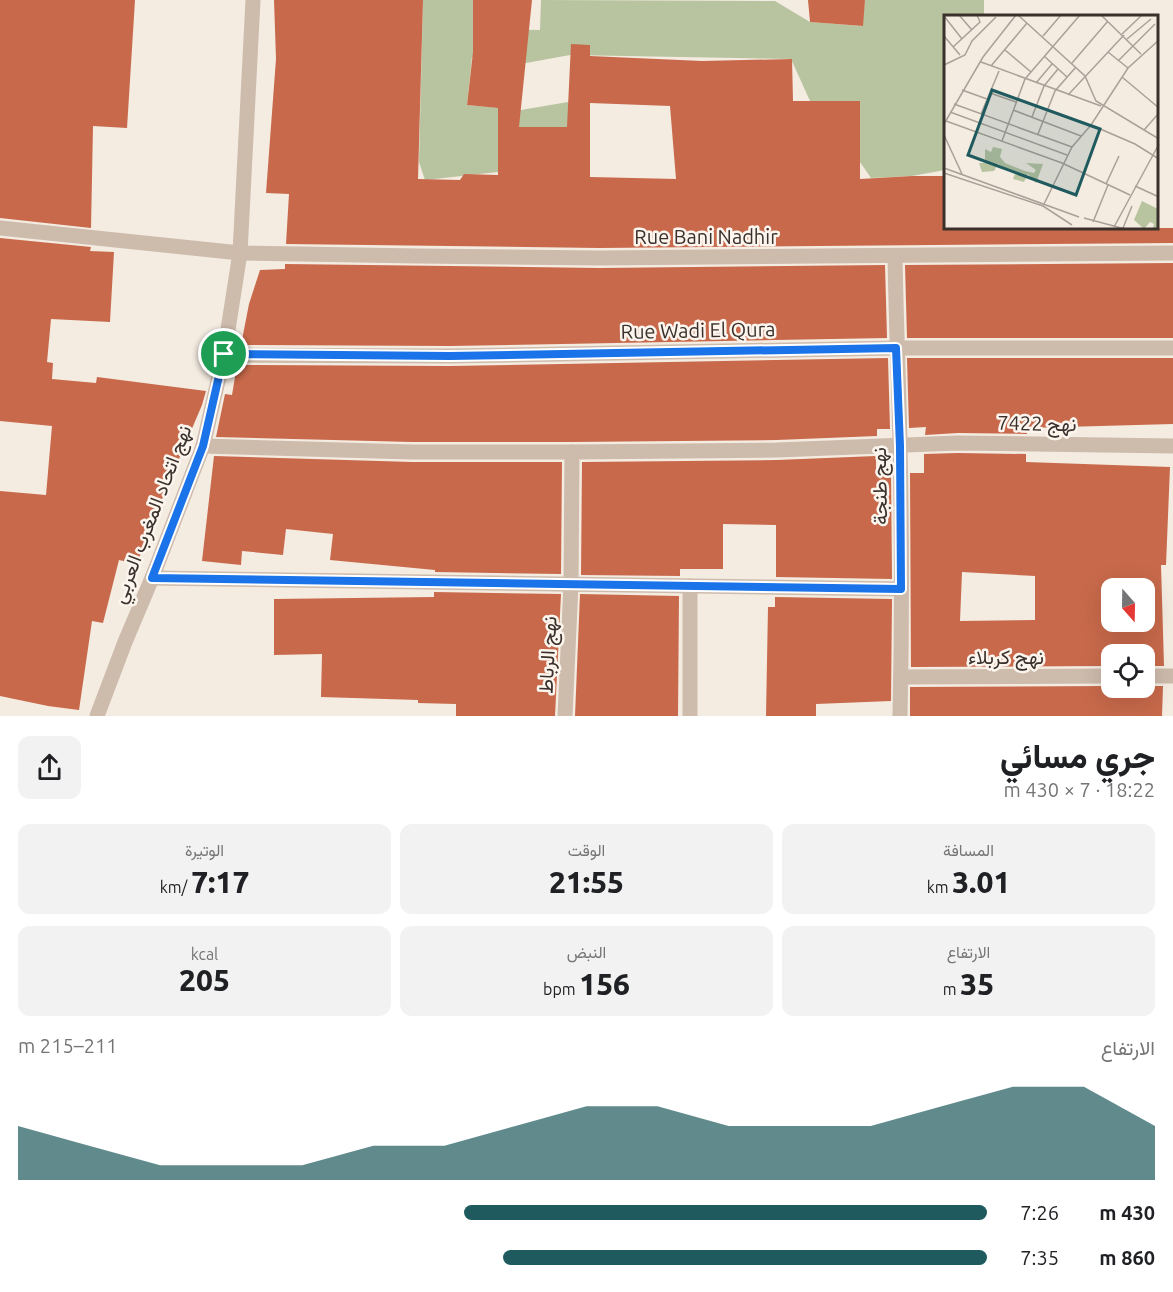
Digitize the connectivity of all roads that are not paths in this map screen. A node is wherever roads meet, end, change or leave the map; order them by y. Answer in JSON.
{"nodes":[{"id":1,"x":253,"y":0,"type":"edge"},
{"id":2,"x":0,"y":228,"type":"edge"},
{"id":3,"x":240,"y":253,"type":"junction"},
{"id":4,"x":1173,"y":254,"type":"edge"},
{"id":5,"x":895,"y":256,"type":"junction"},
{"id":6,"x":896,"y":348,"type":"junction"},
{"id":7,"x":1173,"y":348,"type":"edge"},
{"id":8,"x":224,"y":354,"type":"junction"},
{"id":9,"x":203,"y":446,"type":"junction"},
{"id":10,"x":900,"y":446,"type":"junction"},
{"id":11,"x":1173,"y":446,"type":"edge"},
{"id":12,"x":572,"y":452,"type":"junction"},
{"id":13,"x":152,"y":578,"type":"junction"},
{"id":14,"x":571,"y":584,"type":"junction"},
{"id":15,"x":690,"y":586,"type":"junction"},
{"id":16,"x":901,"y":589,"type":"junction"},
{"id":17,"x":1101,"y":676,"type":"edge"},
{"id":18,"x":1155,"y":676,"type":"edge"},
{"id":19,"x":1173,"y":676,"type":"edge"},
{"id":20,"x":901,"y":677,"type":"junction"},
{"id":21,"x":97,"y":716,"type":"edge"},
{"id":22,"x":565,"y":716,"type":"edge"},
{"id":23,"x":690,"y":716,"type":"edge"},
{"id":24,"x":900,"y":716,"type":"edge"}],
"edges":[{"from":1,"to":3,"type":"street","name":"نهج اتحاد المغرب العربي"},
{"from":2,"to":3,"type":"street","name":"Rue Bani Nadhir"},
{"from":3,"to":5,"type":"street","name":"Rue Bani Nadhir"},
{"from":3,"to":8,"type":"street","name":"نهج اتحاد المغرب العربي"},
{"from":4,"to":5,"type":"street","name":"Rue Bani Nadhir"},
{"from":5,"to":6,"type":"street","name":"نهج طنجة"},
{"from":6,"to":7,"type":"street","name":"Rue Wadi El Qura"},
{"from":6,"to":8,"type":"street","name":"Rue Wadi El Qura"},
{"from":6,"to":10,"type":"street","name":"نهج طنجة"},
{"from":8,"to":9,"type":"street","name":"نهج اتحاد المغرب العربي"},
{"from":9,"to":12,"type":"street","name":"نهج 7422"},
{"from":9,"to":13,"type":"street","name":"نهج اتحاد المغرب العربي"},
{"from":10,"to":11,"type":"street","name":"نهج 7422"},
{"from":10,"to":12,"type":"street","name":"نهج 7422"},
{"from":10,"to":16,"type":"street","name":"نهج طنجة"},
{"from":12,"to":14,"type":"street","name":"نهج الرباط"},
{"from":13,"to":14,"type":"street"},
{"from":13,"to":21,"type":"street","name":"نهج اتحاد المغرب العربي"},
{"from":14,"to":15,"type":"street"},
{"from":14,"to":22,"type":"street","name":"نهج الرباط"},
{"from":15,"to":16,"type":"street"},
{"from":15,"to":23,"type":"street"},
{"from":16,"to":20,"type":"street","name":"نهج طنجة"},
{"from":17,"to":20,"type":"street","name":"نهج كربلاء"},
{"from":18,"to":19,"type":"street"},
{"from":20,"to":24,"type":"street","name":"نهج طنجة"}]}
